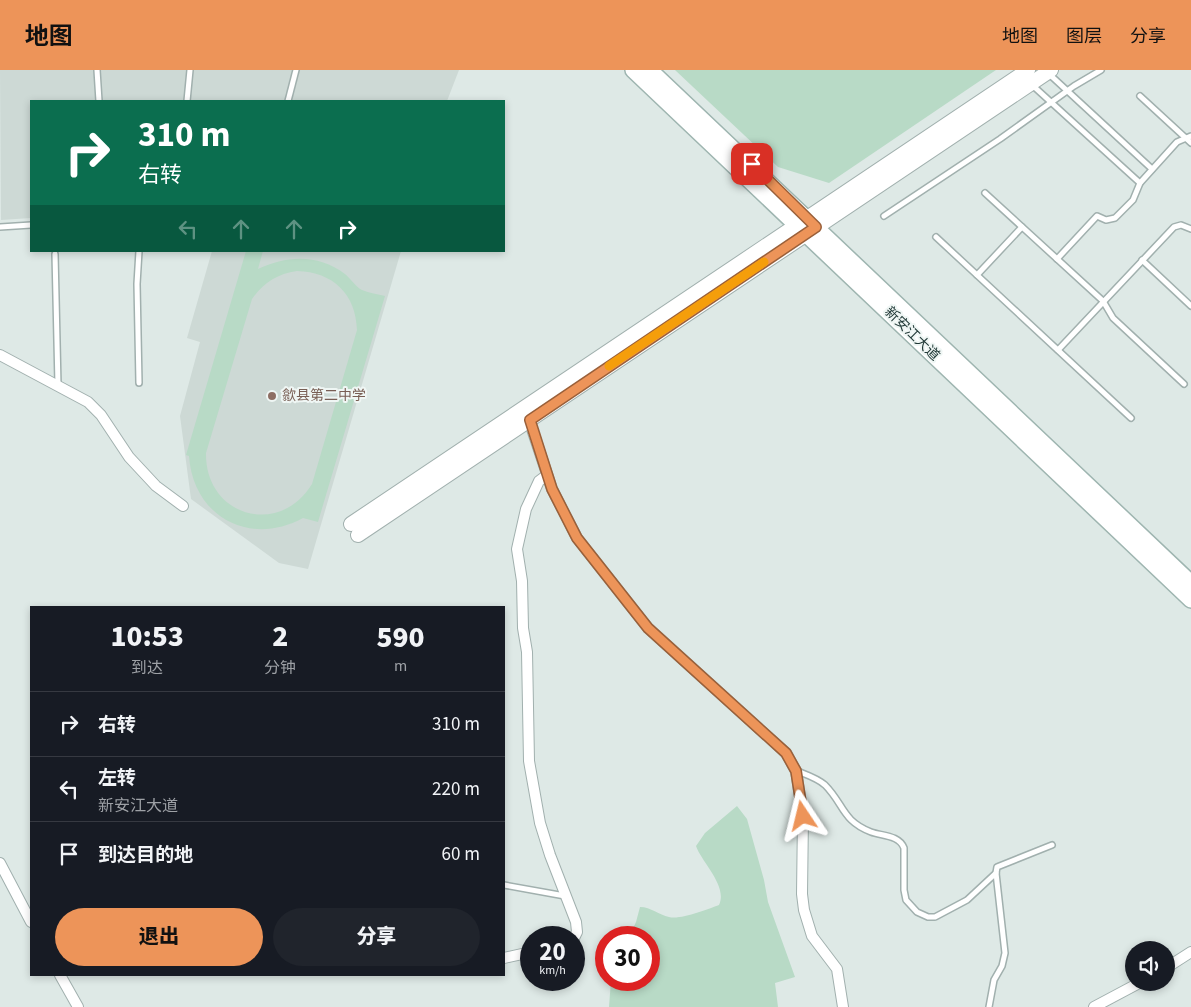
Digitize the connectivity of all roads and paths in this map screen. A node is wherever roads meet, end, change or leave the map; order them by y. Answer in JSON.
{"nodes":[{"id":1,"x":97,"y":70,"type":"edge"},
{"id":2,"x":190,"y":70,"type":"edge"},
{"id":3,"x":296,"y":70,"type":"edge"},
{"id":4,"x":633,"y":70,"type":"edge"},
{"id":5,"x":650,"y":70,"type":"edge"},
{"id":6,"x":1101,"y":70,"type":"edge"},
{"id":7,"x":1049,"y":71,"type":"edge"},
{"id":8,"x":1030,"y":77,"type":"edge"},
{"id":9,"x":1067,"y":91,"type":"junction"},
{"id":10,"x":1140,"y":96,"type":"dead end"},
{"id":11,"x":99,"y":100,"type":"edge"},
{"id":12,"x":187,"y":100,"type":"edge"},
{"id":13,"x":288,"y":100,"type":"edge"},
{"id":14,"x":1052,"y":102,"type":"junction"},
{"id":15,"x":1188,"y":137,"type":"edge"},
{"id":16,"x":1191,"y":143,"type":"edge"},
{"id":17,"x":1152,"y":169,"type":"junction"},
{"id":18,"x":1140,"y":183,"type":"junction"},
{"id":19,"x":985,"y":193,"type":"dead end"},
{"id":20,"x":884,"y":216,"type":"dead end"},
{"id":21,"x":30,"y":225,"type":"edge"},
{"id":22,"x":807,"y":226,"type":"junction"},
{"id":23,"x":0,"y":227,"type":"edge"},
{"id":24,"x":1022,"y":227,"type":"junction"},
{"id":25,"x":1191,"y":229,"type":"edge"},
{"id":26,"x":936,"y":237,"type":"dead end"},
{"id":27,"x":139,"y":252,"type":"edge"},
{"id":28,"x":55,"y":254,"type":"dead end"},
{"id":29,"x":1057,"y":259,"type":"junction"},
{"id":30,"x":1142,"y":260,"type":"junction"},
{"id":31,"x":977,"y":276,"type":"junction"},
{"id":32,"x":1103,"y":301,"type":"junction"},
{"id":33,"x":1191,"y":306,"type":"edge"},
{"id":34,"x":1058,"y":350,"type":"junction"},
{"id":35,"x":0,"y":355,"type":"edge"},
{"id":36,"x":139,"y":383,"type":"dead end"},
{"id":37,"x":1184,"y":384,"type":"dead end"},
{"id":38,"x":58,"y":386,"type":"junction"},
{"id":39,"x":1131,"y":418,"type":"dead end"},
{"id":40,"x":530,"y":420,"type":"junction"},
{"id":41,"x":547,"y":475,"type":"junction"},
{"id":42,"x":183,"y":506,"type":"dead end"},
{"id":43,"x":1191,"y":583,"type":"edge"},
{"id":44,"x":1191,"y":600,"type":"edge"},
{"id":45,"x":796,"y":771,"type":"junction"},
{"id":46,"x":1052,"y":845,"type":"dead end"},
{"id":47,"x":0,"y":863,"type":"edge"},
{"id":48,"x":996,"y":872,"type":"junction"},
{"id":49,"x":505,"y":885,"type":"edge"},
{"id":50,"x":566,"y":896,"type":"junction"},
{"id":51,"x":30,"y":920,"type":"edge"},
{"id":52,"x":576,"y":926,"type":"edge"},
{"id":53,"x":1191,"y":952,"type":"edge"},
{"id":54,"x":520,"y":954,"type":"edge"},
{"id":55,"x":505,"y":958,"type":"edge"},
{"id":56,"x":1175,"y":962,"type":"edge"},
{"id":57,"x":61,"y":976,"type":"edge"},
{"id":58,"x":1125,"y":991,"type":"edge"},
{"id":59,"x":78,"y":1007,"type":"edge"},
{"id":60,"x":843,"y":1007,"type":"edge"},
{"id":61,"x":989,"y":1007,"type":"edge"},
{"id":62,"x":1094,"y":1007,"type":"edge"}],
"edges":[{"from":1,"to":11,"type":"lane"},
{"from":2,"to":12,"type":"lane"},
{"from":3,"to":13,"type":"lane"},
{"from":4,"to":22,"type":"main road","name":"新安江大道"},
{"from":5,"to":22,"type":"main road","name":"新安江大道"},
{"from":6,"to":9,"type":"lane"},
{"from":7,"to":8,"type":"street"},
{"from":7,"to":9,"type":"lane"},
{"from":8,"to":14,"type":"lane"},
{"from":8,"to":22,"type":"street"},
{"from":9,"to":14,"type":"lane"},
{"from":9,"to":17,"type":"lane"},
{"from":10,"to":15,"type":"lane"},
{"from":14,"to":18,"type":"lane"},
{"from":14,"to":20,"type":"lane"},
{"from":15,"to":16,"type":"lane"},
{"from":15,"to":17,"type":"lane"},
{"from":17,"to":18,"type":"lane"},
{"from":18,"to":29,"type":"lane"},
{"from":19,"to":24,"type":"lane"},
{"from":21,"to":23,"type":"lane"},
{"from":22,"to":40,"type":"street"},
{"from":22,"to":40,"type":"street"},
{"from":22,"to":43,"type":"main road","name":"新安江大道"},
{"from":22,"to":44,"type":"main road","name":"新安江大道"},
{"from":24,"to":29,"type":"lane"},
{"from":24,"to":31,"type":"lane"},
{"from":25,"to":30,"type":"lane"},
{"from":26,"to":31,"type":"lane"},
{"from":27,"to":36,"type":"lane"},
{"from":28,"to":38,"type":"lane"},
{"from":29,"to":32,"type":"lane"},
{"from":30,"to":32,"type":"lane"},
{"from":30,"to":33,"type":"lane"},
{"from":31,"to":34,"type":"lane"},
{"from":32,"to":34,"type":"lane"},
{"from":32,"to":37,"type":"lane"},
{"from":34,"to":39,"type":"lane"},
{"from":35,"to":38,"type":"street"},
{"from":38,"to":42,"type":"street"},
{"from":40,"to":41,"type":"street"},
{"from":41,"to":45,"type":"street"},
{"from":41,"to":50,"type":"street"},
{"from":45,"to":48,"type":"lane"},
{"from":45,"to":60,"type":"street"},
{"from":46,"to":48,"type":"lane"},
{"from":47,"to":51,"type":"street"},
{"from":48,"to":61,"type":"lane"},
{"from":49,"to":50,"type":"lane"},
{"from":50,"to":52,"type":"street"},
{"from":53,"to":56,"type":"street"},
{"from":54,"to":55,"type":"street"},
{"from":57,"to":59,"type":"street"},
{"from":58,"to":62,"type":"street"}]}
